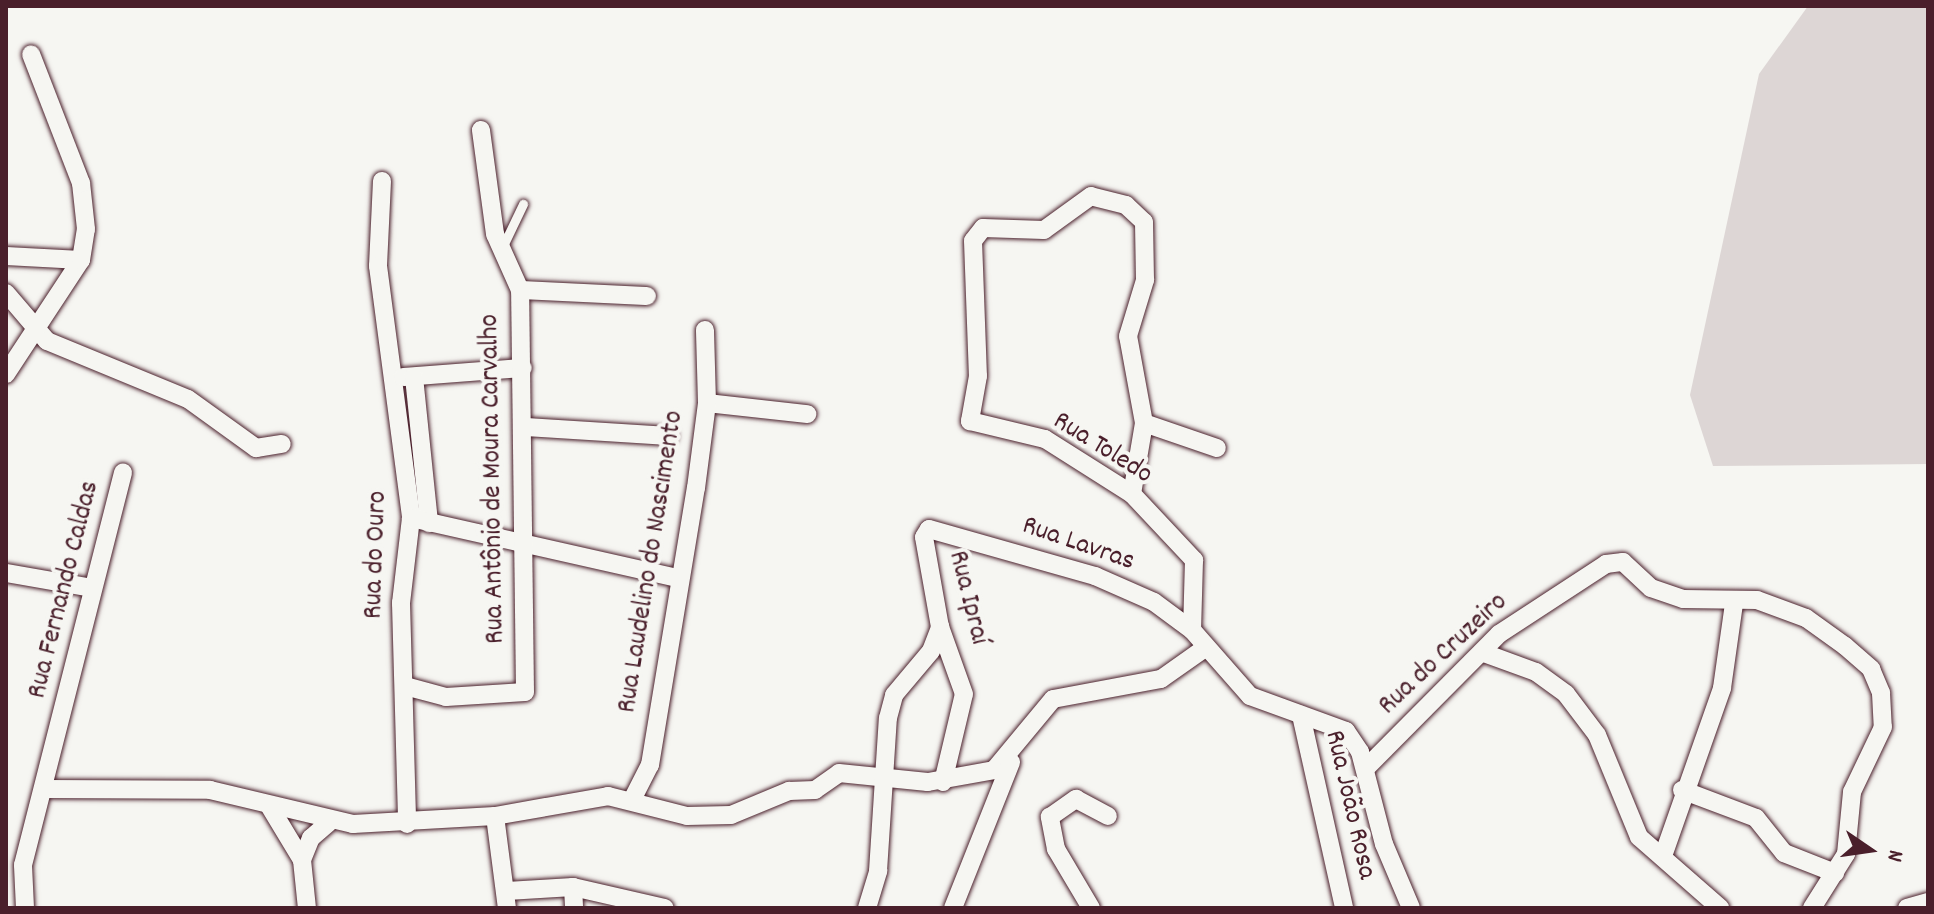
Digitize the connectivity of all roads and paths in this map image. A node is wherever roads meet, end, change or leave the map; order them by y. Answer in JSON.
{"nodes":[{"id":1,"x":31,"y":54,"type":"dead end"},
{"id":2,"x":481,"y":130,"type":"dead end"},
{"id":3,"x":382,"y":181,"type":"dead end"},
{"id":4,"x":523,"y":204,"type":"dead end"},
{"id":5,"x":502,"y":248,"type":"junction"},
{"id":6,"x":6,"y":256,"type":"edge"},
{"id":7,"x":81,"y":260,"type":"junction"},
{"id":8,"x":520,"y":290,"type":"junction"},
{"id":9,"x":6,"y":293,"type":"edge"},
{"id":10,"x":647,"y":296,"type":"dead end"},
{"id":11,"x":34,"y":330,"type":"junction"},
{"id":12,"x":705,"y":330,"type":"dead end"},
{"id":13,"x":523,"y":368,"type":"junction"},
{"id":14,"x":6,"y":374,"type":"edge"},
{"id":15,"x":405,"y":377,"type":"junction"},
{"id":16,"x":707,"y":403,"type":"junction"},
{"id":17,"x":807,"y":414,"type":"dead end"},
{"id":18,"x":1144,"y":423,"type":"junction"},
{"id":19,"x":526,"y":427,"type":"junction"},
{"id":20,"x":669,"y":436,"type":"dead end"},
{"id":21,"x":282,"y":444,"type":"dead end"},
{"id":22,"x":1217,"y":448,"type":"dead end"},
{"id":23,"x":123,"y":473,"type":"dead end"},
{"id":24,"x":1132,"y":494,"type":"junction"},
{"id":25,"x":420,"y":520,"type":"junction"},
{"id":26,"x":938,"y":530,"type":"joint"},
{"id":27,"x":525,"y":542,"type":"junction"},
{"id":28,"x":6,"y":573,"type":"edge"},
{"id":29,"x":677,"y":578,"type":"junction"},
{"id":30,"x":93,"y":588,"type":"junction"},
{"id":31,"x":1734,"y":604,"type":"junction"},
{"id":32,"x":940,"y":627,"type":"junction"},
{"id":33,"x":1192,"y":630,"type":"junction"},
{"id":34,"x":1499,"y":634,"type":"junction"},
{"id":35,"x":1205,"y":648,"type":"junction"},
{"id":36,"x":1484,"y":653,"type":"junction"},
{"id":37,"x":1518,"y":663,"type":"junction"},
{"id":38,"x":405,"y":686,"type":"junction"},
{"id":39,"x":1301,"y":715,"type":"junction"},
{"id":40,"x":1021,"y":746,"type":"junction"},
{"id":41,"x":1366,"y":768,"type":"junction"},
{"id":42,"x":885,"y":779,"type":"junction"},
{"id":43,"x":943,"y":782,"type":"junction"},
{"id":44,"x":44,"y":789,"type":"junction"},
{"id":45,"x":1682,"y":790,"type":"junction"},
{"id":46,"x":633,"y":798,"type":"junction"},
{"id":47,"x":270,"y":807,"type":"junction"},
{"id":48,"x":495,"y":816,"type":"junction"},
{"id":49,"x":1108,"y":816,"type":"dead end"},
{"id":50,"x":328,"y":823,"type":"junction"},
{"id":51,"x":407,"y":824,"type":"junction"},
{"id":52,"x":1663,"y":856,"type":"junction"},
{"id":53,"x":302,"y":860,"type":"junction"},
{"id":54,"x":14,"y":867,"type":"edge"},
{"id":55,"x":1835,"y":873,"type":"junction"},
{"id":56,"x":573,"y":887,"type":"junction"},
{"id":57,"x":507,"y":900,"type":"edge"},
{"id":58,"x":1928,"y":902,"type":"edge"},
{"id":59,"x":25,"y":908,"type":"edge"},
{"id":60,"x":307,"y":908,"type":"edge"},
{"id":61,"x":574,"y":908,"type":"edge"},
{"id":62,"x":665,"y":908,"type":"edge"},
{"id":63,"x":867,"y":908,"type":"edge"},
{"id":64,"x":953,"y":908,"type":"edge"},
{"id":65,"x":1091,"y":908,"type":"edge"},
{"id":66,"x":1344,"y":908,"type":"edge"},
{"id":67,"x":1411,"y":908,"type":"edge"},
{"id":68,"x":1720,"y":908,"type":"edge"},
{"id":69,"x":1812,"y":908,"type":"edge"},
{"id":70,"x":1907,"y":908,"type":"edge"}],
"edges":[{"from":1,"to":7,"type":"street"},
{"from":2,"to":5,"type":"street"},
{"from":3,"to":15,"type":"street","name":"Rua do Ouro"},
{"from":4,"to":5,"type":"lane"},
{"from":5,"to":8,"type":"street","name":"Rua Antônio de Moura Carvalho"},
{"from":6,"to":7,"type":"street"},
{"from":7,"to":11,"type":"street"},
{"from":8,"to":10,"type":"street"},
{"from":8,"to":13,"type":"street","name":"Rua Antônio de Moura Carvalho"},
{"from":9,"to":11,"type":"street"},
{"from":11,"to":14,"type":"street"},
{"from":11,"to":21,"type":"street"},
{"from":12,"to":16,"type":"street","name":"Rua Laudelino do Nascimento"},
{"from":13,"to":15,"type":"street"},
{"from":13,"to":19,"type":"street","name":"Rua Antônio de Moura Carvalho"},
{"from":15,"to":25,"type":"street","name":"Rua do Ouro"},
{"from":16,"to":17,"type":"street"},
{"from":16,"to":29,"type":"street","name":"Rua Laudelino do Nascimento"},
{"from":18,"to":22,"type":"street"},
{"from":18,"to":24,"type":"street"},
{"from":18,"to":24,"type":"street","name":"Rua Toledo"},
{"from":19,"to":20,"type":"street"},
{"from":19,"to":27,"type":"street","name":"Rua Antônio de Moura Carvalho"},
{"from":23,"to":30,"type":"street","name":"Rua Fernando Caldas"},
{"from":24,"to":33,"type":"street","name":"Rua Toledo"},
{"from":25,"to":27,"type":"street"},
{"from":25,"to":38,"type":"street","name":"Rua do Ouro"},
{"from":26,"to":32,"type":"street","name":"Rua Ipraí"},
{"from":26,"to":33,"type":"street","name":"Rua Lavras"},
{"from":27,"to":29,"type":"street"},
{"from":27,"to":38,"type":"street","name":"Rua Antônio de Moura Carvalho"},
{"from":28,"to":30,"type":"street"},
{"from":29,"to":46,"type":"street","name":"Rua Laudelino do Nascimento"},
{"from":30,"to":44,"type":"street","name":"Rua Fernando Caldas"},
{"from":31,"to":34,"type":"street","name":"Rua do Cruzeiro"},
{"from":31,"to":45,"type":"street"},
{"from":31,"to":55,"type":"street","name":"Rua do Cruzeiro"},
{"from":32,"to":42,"type":"street"},
{"from":32,"to":43,"type":"street","name":"Rua Ipraí"},
{"from":33,"to":35,"type":"street"},
{"from":34,"to":36,"type":"street","name":"Rua do Cruzeiro"},
{"from":34,"to":37,"type":"street"},
{"from":35,"to":39,"type":"street"},
{"from":35,"to":40,"type":"street"},
{"from":36,"to":37,"type":"street"},
{"from":36,"to":41,"type":"street","name":"Rua do Cruzeiro"},
{"from":37,"to":52,"type":"street"},
{"from":38,"to":51,"type":"street","name":"Rua do Ouro"},
{"from":39,"to":41,"type":"street"},
{"from":39,"to":66,"type":"street","name":"Rua João Rosa"},
{"from":40,"to":43,"type":"street"},
{"from":40,"to":64,"type":"street"},
{"from":41,"to":67,"type":"street"},
{"from":42,"to":43,"type":"street"},
{"from":42,"to":46,"type":"street"},
{"from":42,"to":63,"type":"street"},
{"from":44,"to":47,"type":"street"},
{"from":44,"to":54,"type":"street","name":"Rua Fernando Caldas"},
{"from":45,"to":52,"type":"street"},
{"from":45,"to":55,"type":"street"},
{"from":46,"to":48,"type":"street"},
{"from":47,"to":50,"type":"street"},
{"from":47,"to":53,"type":"street"},
{"from":48,"to":51,"type":"street"},
{"from":48,"to":57,"type":"street"},
{"from":49,"to":65,"type":"street"},
{"from":50,"to":51,"type":"street"},
{"from":50,"to":53,"type":"street"},
{"from":52,"to":68,"type":"street"},
{"from":53,"to":60,"type":"street"},
{"from":54,"to":59,"type":"street","name":"Rua Fernando Caldas"},
{"from":55,"to":69,"type":"street"},
{"from":56,"to":57,"type":"street"},
{"from":56,"to":61,"type":"street"},
{"from":56,"to":62,"type":"street"},
{"from":58,"to":70,"type":"street"}]}
